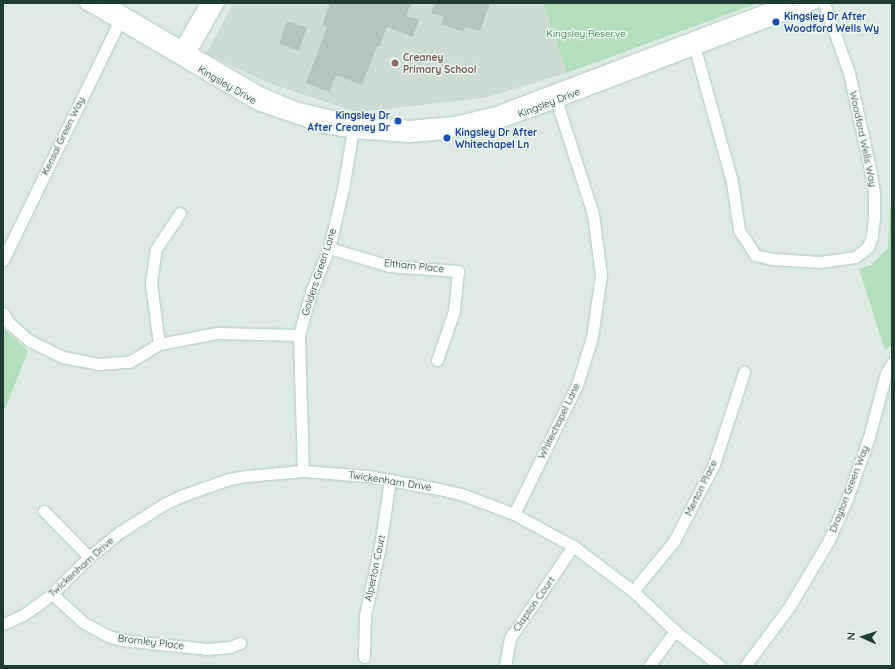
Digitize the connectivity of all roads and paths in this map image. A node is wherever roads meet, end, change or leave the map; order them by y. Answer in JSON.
{"nodes":[{"id":1,"x":86,"y":3,"type":"edge"},
{"id":2,"x":106,"y":3,"type":"edge"},
{"id":3,"x":207,"y":3,"type":"edge"},
{"id":4,"x":218,"y":3,"type":"edge"},
{"id":5,"x":786,"y":3,"type":"edge"},
{"id":6,"x":815,"y":3,"type":"edge"},
{"id":7,"x":824,"y":3,"type":"edge"},
{"id":8,"x":121,"y":17,"type":"junction"},
{"id":9,"x":693,"y":44,"type":"junction"},
{"id":10,"x":184,"y":54,"type":"junction"},
{"id":11,"x":555,"y":96,"type":"junction"},
{"id":12,"x":353,"y":127,"type":"junction"},
{"id":13,"x":180,"y":213,"type":"dead end"},
{"id":14,"x":328,"y":248,"type":"junction"},
{"id":15,"x":3,"y":260,"type":"edge"},
{"id":16,"x":3,"y":314,"type":"edge"},
{"id":17,"x":299,"y":335,"type":"junction"},
{"id":18,"x":159,"y":344,"type":"junction"},
{"id":19,"x":437,"y":360,"type":"dead end"},
{"id":20,"x":892,"y":363,"type":"edge"},
{"id":21,"x":744,"y":372,"type":"dead end"},
{"id":22,"x":303,"y":471,"type":"junction"},
{"id":23,"x":390,"y":480,"type":"junction"},
{"id":24,"x":44,"y":511,"type":"dead end"},
{"id":25,"x":514,"y":514,"type":"junction"},
{"id":26,"x":573,"y":546,"type":"junction"},
{"id":27,"x":89,"y":557,"type":"junction"},
{"id":28,"x":633,"y":591,"type":"junction"},
{"id":29,"x":52,"y":594,"type":"junction"},
{"id":30,"x":3,"y":624,"type":"edge"},
{"id":31,"x":675,"y":631,"type":"junction"},
{"id":32,"x":240,"y":643,"type":"dead end"},
{"id":33,"x":364,"y":657,"type":"dead end"},
{"id":34,"x":505,"y":666,"type":"edge"},
{"id":35,"x":649,"y":666,"type":"edge"},
{"id":36,"x":720,"y":666,"type":"edge"},
{"id":37,"x":745,"y":666,"type":"edge"}],
"edges":[{"from":1,"to":8,"type":"main road","name":"Kingsley Drive"},
{"from":2,"to":8,"type":"main road","name":"Kingsley Drive"},
{"from":3,"to":10,"type":"main road"},
{"from":4,"to":10,"type":"main road"},
{"from":5,"to":9,"type":"main road","name":"Kingsley Drive"},
{"from":6,"to":9,"type":"main road","name":"Kingsley Drive"},
{"from":7,"to":9,"type":"street","name":"Woodford Wells Way"},
{"from":8,"to":10,"type":"main road","name":"Kingsley Drive"},
{"from":8,"to":15,"type":"street","name":"Kensal Green Way"},
{"from":9,"to":11,"type":"main road","name":"Kingsley Drive"},
{"from":10,"to":12,"type":"main road","name":"Kingsley Drive"},
{"from":11,"to":12,"type":"main road","name":"Kingsley Drive"},
{"from":11,"to":25,"type":"street","name":"Whitechapel Lane"},
{"from":12,"to":14,"type":"street","name":"Golders Green Lane"},
{"from":13,"to":18,"type":"street"},
{"from":14,"to":17,"type":"street","name":"Golders Green Lane"},
{"from":14,"to":19,"type":"street","name":"Eltham Place"},
{"from":16,"to":18,"type":"street"},
{"from":17,"to":18,"type":"street"},
{"from":17,"to":22,"type":"street","name":"Golders Green Lane"},
{"from":20,"to":37,"type":"street","name":"Drayton Green Way"},
{"from":21,"to":28,"type":"street","name":"Merton Place"},
{"from":22,"to":23,"type":"street","name":"Twickenham Drive"},
{"from":22,"to":27,"type":"street","name":"Twickenham Drive"},
{"from":23,"to":25,"type":"street","name":"Twickenham Drive"},
{"from":23,"to":33,"type":"street","name":"Alperton Court"},
{"from":24,"to":27,"type":"street"},
{"from":25,"to":26,"type":"street","name":"Twickenham Drive"},
{"from":26,"to":28,"type":"street","name":"Twickenham Drive"},
{"from":26,"to":34,"type":"street","name":"Clapton Court"},
{"from":27,"to":29,"type":"street","name":"Twickenham Drive"},
{"from":28,"to":31,"type":"street","name":"Twickenham Drive"},
{"from":29,"to":30,"type":"street","name":"Twickenham Drive"},
{"from":29,"to":32,"type":"street","name":"Bromley Place"},
{"from":31,"to":35,"type":"street"},
{"from":31,"to":36,"type":"street","name":"Twickenham Drive"}]}
